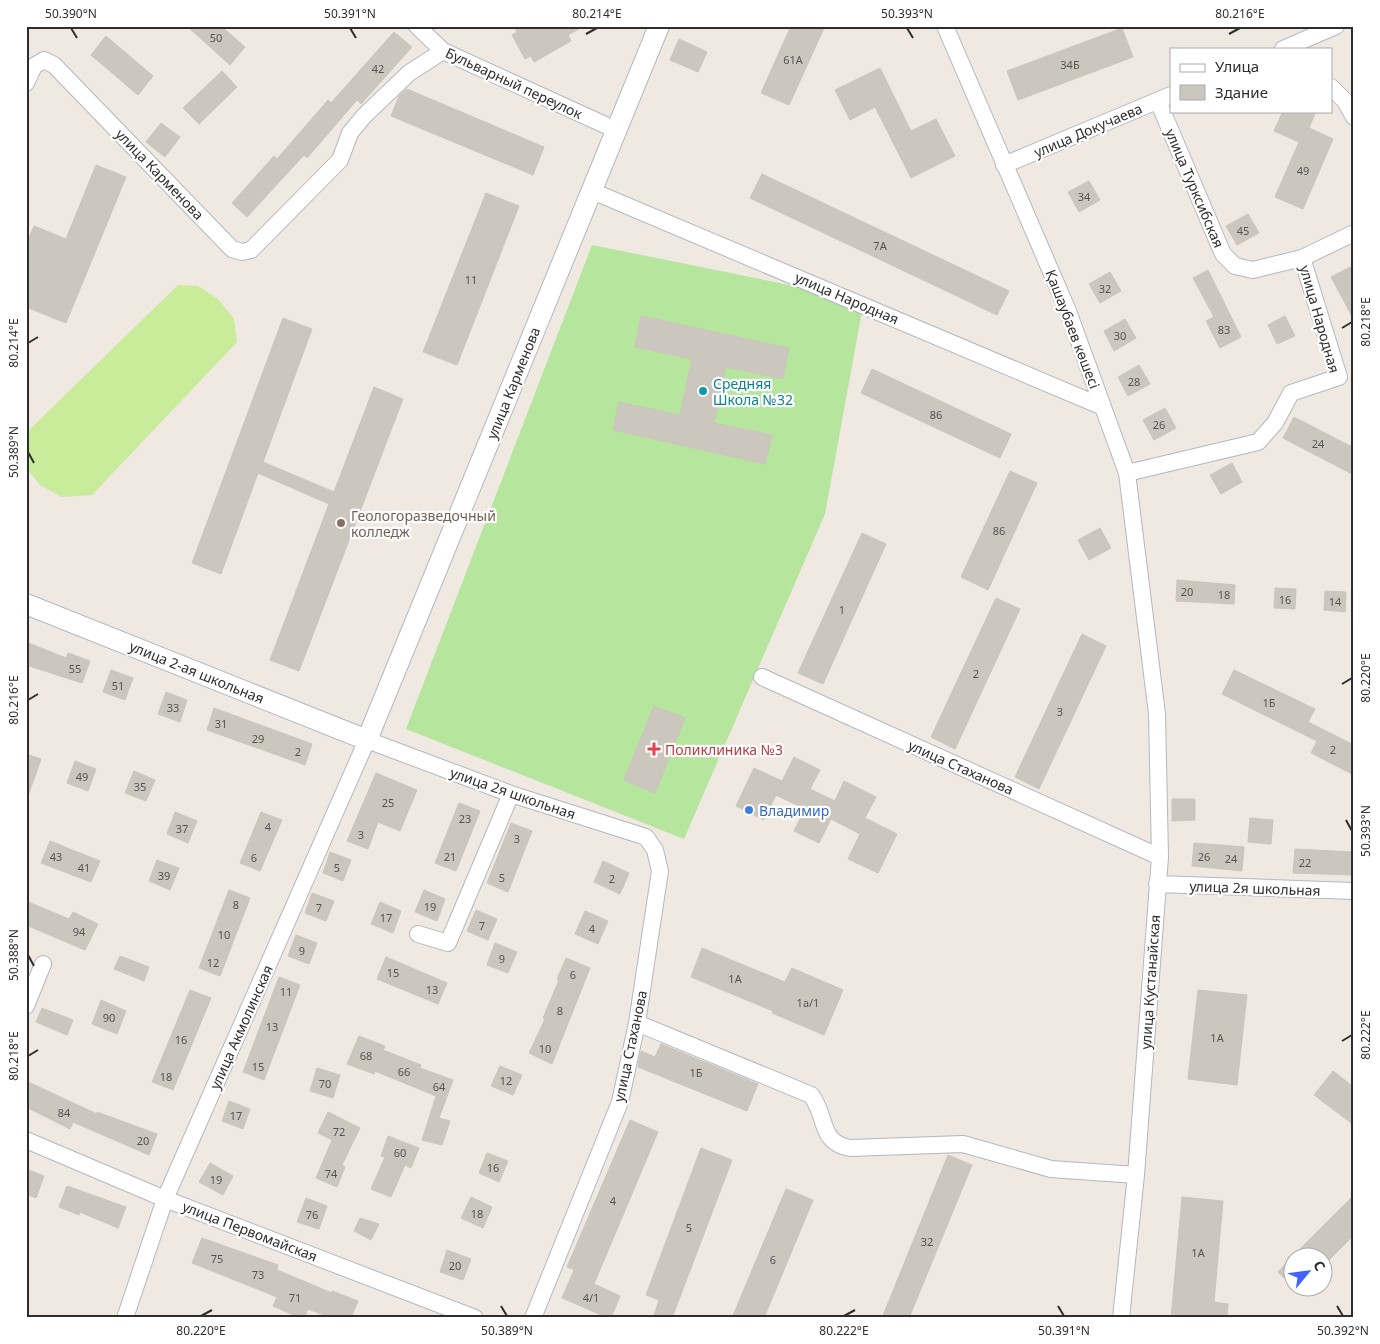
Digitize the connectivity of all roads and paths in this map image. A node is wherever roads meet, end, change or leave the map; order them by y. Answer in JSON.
{"nodes":[{"id":1,"x":417,"y":26,"type":"edge"},
{"id":2,"x":658,"y":26,"type":"edge"},
{"id":3,"x":945,"y":26,"type":"edge"},
{"id":4,"x":1336,"y":26,"type":"edge"},
{"id":5,"x":1289,"y":48,"type":"edge"},
{"id":6,"x":443,"y":51,"type":"junction"},
{"id":7,"x":26,"y":83,"type":"edge"},
{"id":8,"x":1332,"y":89,"type":"edge"},
{"id":9,"x":1165,"y":98,"type":"edge"},
{"id":10,"x":1170,"y":111,"type":"edge"},
{"id":11,"x":1170,"y":112,"type":"edge"},
{"id":12,"x":1354,"y":116,"type":"edge"},
{"id":13,"x":616,"y":130,"type":"junction"},
{"id":14,"x":1004,"y":165,"type":"junction"},
{"id":15,"x":592,"y":190,"type":"junction"},
{"id":16,"x":1354,"y":234,"type":"edge"},
{"id":17,"x":1302,"y":258,"type":"junction"},
{"id":18,"x":1103,"y":406,"type":"junction"},
{"id":19,"x":1127,"y":474,"type":"junction"},
{"id":20,"x":26,"y":604,"type":"edge"},
{"id":21,"x":1148,"y":646,"type":"joint"},
{"id":22,"x":762,"y":678,"type":"dead end"},
{"id":23,"x":367,"y":740,"type":"junction"},
{"id":24,"x":511,"y":794,"type":"junction"},
{"id":25,"x":655,"y":850,"type":"joint"},
{"id":26,"x":1160,"y":857,"type":"junction"},
{"id":27,"x":1157,"y":884,"type":"junction"},
{"id":28,"x":1354,"y":891,"type":"edge"},
{"id":29,"x":418,"y":934,"type":"dead end"},
{"id":30,"x":43,"y":964,"type":"dead end"},
{"id":31,"x":26,"y":1006,"type":"edge"},
{"id":32,"x":638,"y":1023,"type":"junction"},
{"id":33,"x":26,"y":1140,"type":"edge"},
{"id":34,"x":1136,"y":1176,"type":"junction"},
{"id":35,"x":165,"y":1199,"type":"junction"},
{"id":36,"x":472,"y":1317,"type":"edge"},
{"id":37,"x":125,"y":1318,"type":"edge"},
{"id":38,"x":533,"y":1318,"type":"edge"},
{"id":39,"x":1120,"y":1318,"type":"edge"}],
"edges":[{"from":1,"to":6,"type":"street","name":"Бульварный переулок"},
{"from":2,"to":13,"type":"street","name":"улица Карменова"},
{"from":3,"to":14,"type":"street","name":"Қашаубаев көшесі"},
{"from":4,"to":5,"type":"street"},
{"from":6,"to":7,"type":"street","name":"улица Карменова"},
{"from":6,"to":13,"type":"street","name":"Бульварный переулок"},
{"from":8,"to":12,"type":"street"},
{"from":9,"to":10,"type":"street","name":"улица Турксибская"},
{"from":9,"to":14,"type":"street","name":"улица Докучаева"},
{"from":11,"to":17,"type":"street","name":"улица Турксибская"},
{"from":13,"to":15,"type":"street","name":"улица Карменова"},
{"from":14,"to":18,"type":"street","name":"Қашаубаев көшесі"},
{"from":15,"to":18,"type":"street","name":"улица Народная"},
{"from":15,"to":23,"type":"street","name":"улица Карменова"},
{"from":16,"to":17,"type":"street","name":"улица Турксибская"},
{"from":17,"to":19,"type":"street","name":"улица Народная"},
{"from":18,"to":19,"type":"street","name":"Қашаубаев көшесі"},
{"from":19,"to":21,"type":"street","name":"Қашаубаев көшесі"},
{"from":20,"to":23,"type":"street","name":"улица 2-ая школьная"},
{"from":21,"to":26,"type":"street","name":"улица Кустанайская"},
{"from":22,"to":26,"type":"street","name":"улица Стаханова"},
{"from":23,"to":24,"type":"street","name":"улица 2я школьная"},
{"from":23,"to":35,"type":"street","name":"улица Акмолинская"},
{"from":24,"to":25,"type":"street","name":"улица 2я школьная"},
{"from":24,"to":29,"type":"street"},
{"from":25,"to":32,"type":"street","name":"улица Стаханова"},
{"from":26,"to":27,"type":"street","name":"улица Кустанайская"},
{"from":27,"to":28,"type":"street","name":"улица 2я школьная"},
{"from":27,"to":34,"type":"street","name":"улица Кустанайская"},
{"from":30,"to":31,"type":"street"},
{"from":32,"to":34,"type":"street"},
{"from":32,"to":38,"type":"street","name":"улица Стаханова"},
{"from":33,"to":35,"type":"street","name":"улица Первомайская"},
{"from":34,"to":39,"type":"street","name":"улица Кустанайская"},
{"from":35,"to":36,"type":"street","name":"улица Первомайская"},
{"from":35,"to":37,"type":"street","name":"улица Акмолинская"}]}
